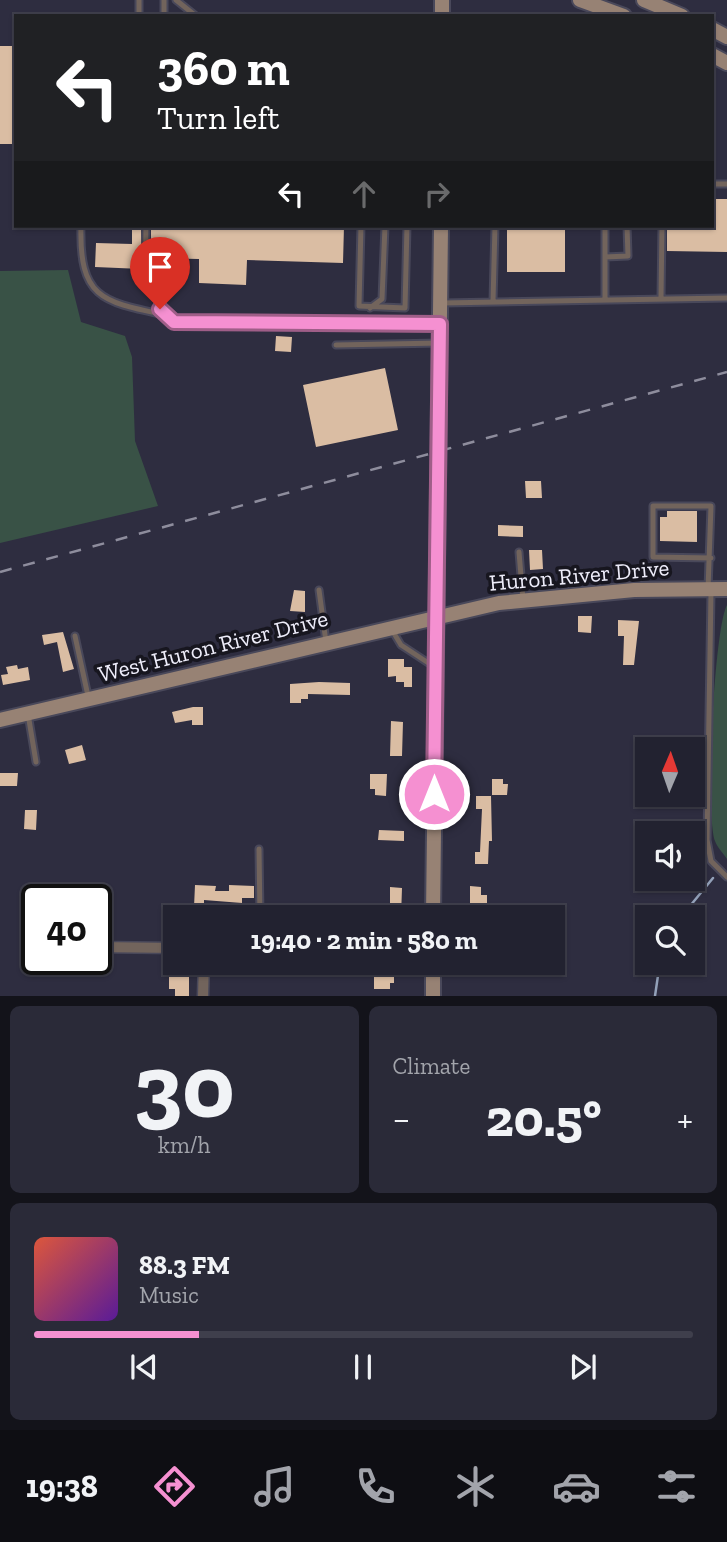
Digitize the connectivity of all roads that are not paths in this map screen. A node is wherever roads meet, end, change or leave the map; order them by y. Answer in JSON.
{"nodes":[{"id":1,"x":176,"y":0,"type":"edge"},
{"id":2,"x":580,"y":0,"type":"edge"},
{"id":3,"x":644,"y":0,"type":"edge"},
{"id":4,"x":194,"y":14,"type":"edge"},
{"id":5,"x":618,"y":14,"type":"edge"},
{"id":6,"x":677,"y":14,"type":"edge"},
{"id":7,"x":82,"y":228,"type":"edge"},
{"id":8,"x":146,"y":228,"type":"edge"},
{"id":9,"x":361,"y":228,"type":"edge"},
{"id":10,"x":385,"y":228,"type":"edge"},
{"id":11,"x":407,"y":228,"type":"edge"},
{"id":12,"x":441,"y":228,"type":"edge"},
{"id":13,"x":495,"y":228,"type":"edge"},
{"id":14,"x":605,"y":228,"type":"edge"},
{"id":15,"x":627,"y":228,"type":"edge"},
{"id":16,"x":662,"y":228,"type":"edge"},
{"id":17,"x":605,"y":257,"type":"junction"},
{"id":18,"x":661,"y":297,"type":"junction"},
{"id":19,"x":727,"y":298,"type":"edge"},
{"id":20,"x":605,"y":299,"type":"junction"},
{"id":21,"x":493,"y":301,"type":"junction"},
{"id":22,"x":440,"y":303,"type":"junction"},
{"id":23,"x":370,"y":308,"type":"junction"},
{"id":24,"x":167,"y":315,"type":"junction"},
{"id":25,"x":370,"y":321,"type":"junction"},
{"id":26,"x":440,"y":324,"type":"junction"},
{"id":27,"x":440,"y":343,"type":"junction"},
{"id":28,"x":336,"y":345,"type":"dead end"},
{"id":29,"x":519,"y":552,"type":"dead end"},
{"id":30,"x":711,"y":558,"type":"junction"},
{"id":31,"x":710,"y":589,"type":"junction"},
{"id":32,"x":727,"y":589,"type":"edge"},
{"id":33,"x":319,"y":590,"type":"dead end"},
{"id":34,"x":523,"y":600,"type":"junction"},
{"id":35,"x":436,"y":616,"type":"junction"},
{"id":36,"x":390,"y":627,"type":"junction"},
{"id":37,"x":75,"y":636,"type":"dead end"},
{"id":38,"x":326,"y":642,"type":"junction"},
{"id":39,"x":435,"y":666,"type":"junction"},
{"id":40,"x":88,"y":699,"type":"junction"},
{"id":41,"x":28,"y":714,"type":"junction"},
{"id":42,"x":0,"y":720,"type":"edge"},
{"id":43,"x":36,"y":762,"type":"dead end"},
{"id":44,"x":259,"y":849,"type":"dead end"},
{"id":45,"x":727,"y":877,"type":"edge"},
{"id":46,"x":260,"y":905,"type":"edge"},
{"id":47,"x":433,"y":905,"type":"edge"},
{"id":48,"x":112,"y":947,"type":"edge"},
{"id":49,"x":163,"y":948,"type":"edge"},
{"id":50,"x":204,"y":975,"type":"edge"},
{"id":51,"x":433,"y":975,"type":"edge"},
{"id":52,"x":203,"y":996,"type":"edge"},
{"id":53,"x":433,"y":996,"type":"edge"}],
"edges":[{"from":1,"to":4,"type":"lane"},
{"from":2,"to":5,"type":"street"},
{"from":3,"to":6,"type":"street"},
{"from":7,"to":24,"type":"lane"},
{"from":8,"to":24,"type":"lane"},
{"from":9,"to":23,"type":"lane"},
{"from":10,"to":23,"type":"lane"},
{"from":11,"to":23,"type":"lane"},
{"from":12,"to":22,"type":"street"},
{"from":13,"to":21,"type":"lane"},
{"from":14,"to":17,"type":"lane"},
{"from":15,"to":17,"type":"lane"},
{"from":16,"to":18,"type":"lane"},
{"from":17,"to":20,"type":"lane"},
{"from":18,"to":19,"type":"lane"},
{"from":18,"to":20,"type":"lane"},
{"from":20,"to":21,"type":"lane"},
{"from":21,"to":22,"type":"lane"},
{"from":22,"to":26,"type":"street"},
{"from":23,"to":25,"type":"lane"},
{"from":24,"to":25,"type":"lane"},
{"from":25,"to":26,"type":"lane"},
{"from":26,"to":27,"type":"street"},
{"from":27,"to":28,"type":"lane"},
{"from":27,"to":35,"type":"street"},
{"from":29,"to":34,"type":"lane"},
{"from":30,"to":30,"type":"lane"},
{"from":30,"to":31,"type":"lane"},
{"from":31,"to":32,"type":"street","name":"Huron River Drive"},
{"from":31,"to":34,"type":"street","name":"Huron River Drive"},
{"from":31,"to":45,"type":"lane"},
{"from":33,"to":38,"type":"lane"},
{"from":34,"to":35,"type":"street","name":"Huron River Drive"},
{"from":35,"to":36,"type":"street","name":"West Huron River Drive"},
{"from":35,"to":39,"type":"street"},
{"from":36,"to":38,"type":"street","name":"West Huron River Drive"},
{"from":36,"to":39,"type":"lane"},
{"from":37,"to":40,"type":"lane"},
{"from":38,"to":40,"type":"street","name":"West Huron River Drive"},
{"from":39,"to":47,"type":"street"},
{"from":40,"to":41,"type":"street","name":"West Huron River Drive"},
{"from":41,"to":42,"type":"street","name":"West Huron River Drive"},
{"from":41,"to":43,"type":"lane"},
{"from":44,"to":46,"type":"lane"},
{"from":48,"to":49,"type":"street"},
{"from":50,"to":52,"type":"street"},
{"from":51,"to":53,"type":"street"}]}
